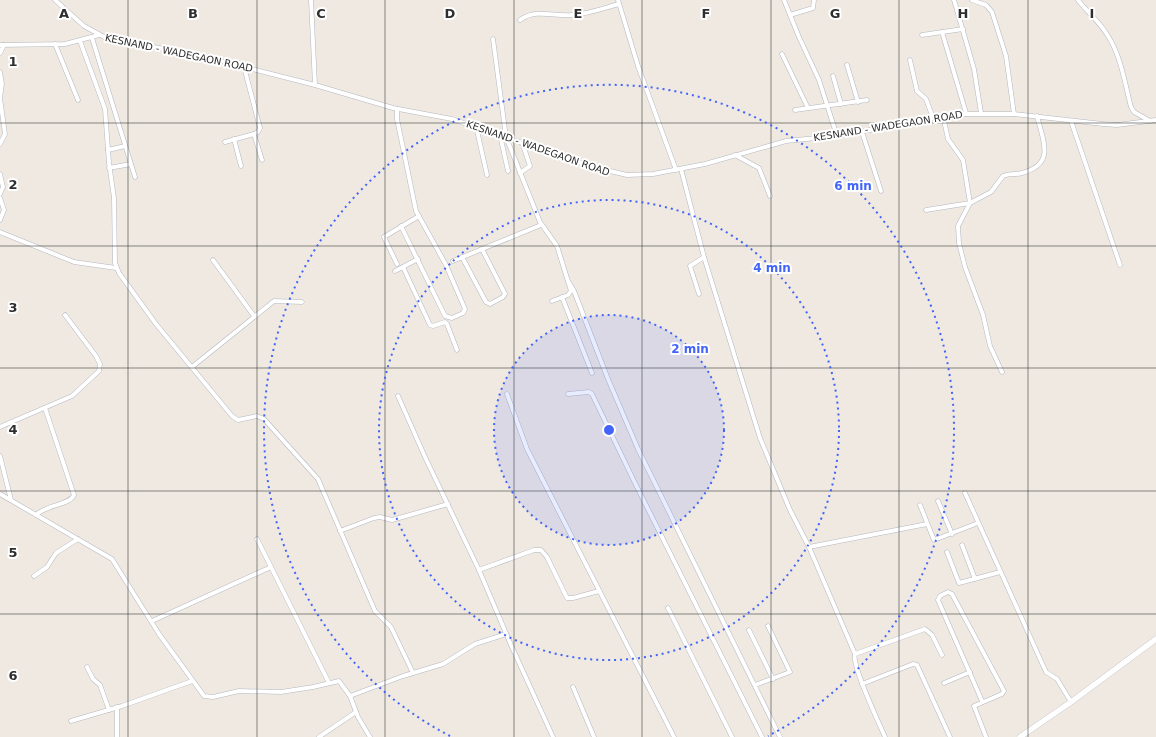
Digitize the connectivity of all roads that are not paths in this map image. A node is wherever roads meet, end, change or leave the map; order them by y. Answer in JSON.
{"nodes":[{"id":1,"x":55,"y":0,"type":"edge"},
{"id":2,"x":311,"y":0,"type":"edge"},
{"id":3,"x":784,"y":0,"type":"edge"},
{"id":4,"x":814,"y":0,"type":"edge"},
{"id":5,"x":956,"y":0,"type":"edge"},
{"id":6,"x":972,"y":0,"type":"edge"},
{"id":7,"x":1078,"y":0,"type":"edge"},
{"id":8,"x":618,"y":2,"type":"edge"},
{"id":9,"x":790,"y":15,"type":"junction"},
{"id":10,"x":520,"y":20,"type":"dead end"},
{"id":11,"x":963,"y":29,"type":"junction"},
{"id":12,"x":942,"y":32,"type":"junction"},
{"id":13,"x":922,"y":34,"type":"dead end"},
{"id":14,"x":99,"y":35,"type":"junction"},
{"id":15,"x":92,"y":38,"type":"junction"},
{"id":16,"x":493,"y":39,"type":"dead end"},
{"id":17,"x":80,"y":41,"type":"junction"},
{"id":18,"x":55,"y":44,"type":"junction"},
{"id":19,"x":2,"y":45,"type":"edge"},
{"id":20,"x":0,"y":53,"type":"edge"},
{"id":21,"x":782,"y":54,"type":"dead end"},
{"id":22,"x":910,"y":60,"type":"dead end"},
{"id":23,"x":847,"y":65,"type":"dead end"},
{"id":24,"x":244,"y":67,"type":"junction"},
{"id":25,"x":0,"y":72,"type":"edge"},
{"id":26,"x":833,"y":76,"type":"dead end"},
{"id":27,"x":315,"y":85,"type":"junction"},
{"id":28,"x":78,"y":100,"type":"dead end"},
{"id":29,"x":867,"y":100,"type":"dead end"},
{"id":30,"x":858,"y":102,"type":"junction"},
{"id":31,"x":112,"y":103,"type":"junction"},
{"id":32,"x":841,"y":104,"type":"junction"},
{"id":33,"x":104,"y":106,"type":"junction"},
{"id":34,"x":828,"y":106,"type":"junction"},
{"id":35,"x":397,"y":108,"type":"junction"},
{"id":36,"x":808,"y":108,"type":"junction"},
{"id":37,"x":796,"y":110,"type":"dead end"},
{"id":38,"x":966,"y":113,"type":"junction"},
{"id":39,"x":981,"y":113,"type":"junction"},
{"id":40,"x":1014,"y":114,"type":"junction"},
{"id":41,"x":943,"y":116,"type":"junction"},
{"id":42,"x":1038,"y":116,"type":"junction"},
{"id":43,"x":933,"y":118,"type":"junction"},
{"id":44,"x":1156,"y":120,"type":"edge"},
{"id":45,"x":1070,"y":121,"type":"junction"},
{"id":46,"x":1150,"y":121,"type":"junction"},
{"id":47,"x":476,"y":126,"type":"junction"},
{"id":48,"x":862,"y":132,"type":"junction"},
{"id":49,"x":254,"y":134,"type":"junction"},
{"id":50,"x":500,"y":135,"type":"junction"},
{"id":51,"x":837,"y":136,"type":"junction"},
{"id":52,"x":506,"y":137,"type":"junction"},
{"id":53,"x":234,"y":139,"type":"junction"},
{"id":54,"x":226,"y":142,"type":"dead end"},
{"id":55,"x":522,"y":142,"type":"junction"},
{"id":56,"x":0,"y":144,"type":"edge"},
{"id":57,"x":125,"y":146,"type":"junction"},
{"id":58,"x":108,"y":150,"type":"junction"},
{"id":59,"x":735,"y":155,"type":"junction"},
{"id":60,"x":262,"y":160,"type":"dead end"},
{"id":61,"x":131,"y":164,"type":"junction"},
{"id":62,"x":241,"y":166,"type":"dead end"},
{"id":63,"x":109,"y":168,"type":"junction"},
{"id":64,"x":678,"y":170,"type":"junction"},
{"id":65,"x":508,"y":171,"type":"dead end"},
{"id":66,"x":520,"y":173,"type":"junction"},
{"id":67,"x":0,"y":174,"type":"edge"},
{"id":68,"x":487,"y":175,"type":"dead end"},
{"id":69,"x":135,"y":177,"type":"dead end"},
{"id":70,"x":881,"y":190,"type":"dead end"},
{"id":71,"x":0,"y":194,"type":"edge"},
{"id":72,"x":770,"y":196,"type":"dead end"},
{"id":73,"x":0,"y":198,"type":"edge"},
{"id":74,"x":970,"y":202,"type":"junction"},
{"id":75,"x":926,"y":210,"type":"dead end"},
{"id":76,"x":419,"y":216,"type":"junction"},
{"id":77,"x":0,"y":220,"type":"edge"},
{"id":78,"x":541,"y":225,"type":"junction"},
{"id":79,"x":401,"y":226,"type":"junction"},
{"id":80,"x":0,"y":232,"type":"edge"},
{"id":81,"x":482,"y":249,"type":"junction"},
{"id":82,"x":462,"y":257,"type":"junction"},
{"id":83,"x":704,"y":257,"type":"junction"},
{"id":84,"x":418,"y":259,"type":"junction"},
{"id":85,"x":213,"y":260,"type":"dead end"},
{"id":86,"x":453,"y":261,"type":"dead end"},
{"id":87,"x":397,"y":264,"type":"dead end"},
{"id":88,"x":1120,"y":265,"type":"dead end"},
{"id":89,"x":403,"y":267,"type":"junction"},
{"id":90,"x":116,"y":268,"type":"junction"},
{"id":91,"x":395,"y":271,"type":"dead end"},
{"id":92,"x":568,"y":281,"type":"junction"},
{"id":93,"x":699,"y":294,"type":"dead end"},
{"id":94,"x":562,"y":298,"type":"junction"},
{"id":95,"x":552,"y":301,"type":"dead end"},
{"id":96,"x":302,"y":302,"type":"dead end"},
{"id":97,"x":65,"y":315,"type":"dead end"},
{"id":98,"x":254,"y":316,"type":"junction"},
{"id":99,"x":448,"y":318,"type":"junction"},
{"id":100,"x":446,"y":323,"type":"junction"},
{"id":101,"x":457,"y":350,"type":"dead end"},
{"id":102,"x":192,"y":367,"type":"junction"},
{"id":103,"x":1002,"y":372,"type":"dead end"},
{"id":104,"x":592,"y":373,"type":"dead end"},
{"id":105,"x":507,"y":394,"type":"dead end"},
{"id":106,"x":568,"y":394,"type":"dead end"},
{"id":107,"x":398,"y":396,"type":"dead end"},
{"id":108,"x":45,"y":408,"type":"junction"},
{"id":109,"x":0,"y":427,"type":"edge"},
{"id":110,"x":0,"y":456,"type":"edge"},
{"id":111,"x":965,"y":493,"type":"dead end"},
{"id":112,"x":0,"y":494,"type":"edge"},
{"id":113,"x":11,"y":500,"type":"junction"},
{"id":114,"x":938,"y":501,"type":"dead end"},
{"id":115,"x":448,"y":504,"type":"junction"},
{"id":116,"x":920,"y":505,"type":"dead end"},
{"id":117,"x":36,"y":514,"type":"junction"},
{"id":118,"x":978,"y":523,"type":"junction"},
{"id":119,"x":927,"y":524,"type":"junction"},
{"id":120,"x":340,"y":531,"type":"junction"},
{"id":121,"x":952,"y":534,"type":"junction"},
{"id":122,"x":78,"y":539,"type":"junction"},
{"id":123,"x":257,"y":539,"type":"dead end"},
{"id":124,"x":962,"y":545,"type":"dead end"},
{"id":125,"x":809,"y":547,"type":"junction"},
{"id":126,"x":947,"y":552,"type":"dead end"},
{"id":127,"x":270,"y":567,"type":"junction"},
{"id":128,"x":479,"y":570,"type":"junction"},
{"id":129,"x":1000,"y":572,"type":"junction"},
{"id":130,"x":34,"y":576,"type":"dead end"},
{"id":131,"x":975,"y":579,"type":"junction"},
{"id":132,"x":599,"y":591,"type":"junction"},
{"id":133,"x":668,"y":608,"type":"dead end"},
{"id":134,"x":152,"y":621,"type":"junction"},
{"id":135,"x":768,"y":626,"type":"dead end"},
{"id":136,"x":750,"y":630,"type":"dead end"},
{"id":137,"x":506,"y":634,"type":"junction"},
{"id":138,"x":1156,"y":639,"type":"edge"},
{"id":139,"x":855,"y":654,"type":"junction"},
{"id":140,"x":942,"y":655,"type":"dead end"},
{"id":141,"x":87,"y":667,"type":"dead end"},
{"id":142,"x":970,"y":672,"type":"junction"},
{"id":143,"x":413,"y":673,"type":"junction"},
{"id":144,"x":773,"y":679,"type":"junction"},
{"id":145,"x":192,"y":681,"type":"junction"},
{"id":146,"x":329,"y":683,"type":"junction"},
{"id":147,"x":944,"y":683,"type":"dead end"},
{"id":148,"x":862,"y":684,"type":"junction"},
{"id":149,"x":754,"y":685,"type":"junction"},
{"id":150,"x":573,"y":687,"type":"dead end"},
{"id":151,"x":350,"y":696,"type":"junction"},
{"id":152,"x":982,"y":701,"type":"junction"},
{"id":153,"x":1071,"y":702,"type":"junction"},
{"id":154,"x":117,"y":707,"type":"junction"},
{"id":155,"x":109,"y":710,"type":"junction"},
{"id":156,"x":356,"y":712,"type":"junction"},
{"id":157,"x":71,"y":721,"type":"dead end"},
{"id":158,"x":117,"y":737,"type":"edge"},
{"id":159,"x":319,"y":737,"type":"edge"},
{"id":160,"x":370,"y":737,"type":"edge"},
{"id":161,"x":553,"y":737,"type":"edge"},
{"id":162,"x":594,"y":737,"type":"edge"},
{"id":163,"x":674,"y":737,"type":"edge"},
{"id":164,"x":732,"y":737,"type":"edge"},
{"id":165,"x":762,"y":737,"type":"edge"},
{"id":166,"x":780,"y":737,"type":"edge"},
{"id":167,"x":885,"y":737,"type":"edge"},
{"id":168,"x":950,"y":737,"type":"edge"},
{"id":169,"x":986,"y":737,"type":"edge"},
{"id":170,"x":1020,"y":737,"type":"edge"}],
"edges":[{"from":1,"to":14,"type":"street","name":"KESNAND - WADEGAON ROAD"},
{"from":2,"to":27,"type":"street"},
{"from":3,"to":9,"type":"street"},
{"from":4,"to":9,"type":"street"},
{"from":5,"to":11,"type":"street"},
{"from":6,"to":40,"type":"street"},
{"from":7,"to":46,"type":"street"},
{"from":8,"to":10,"type":"street"},
{"from":8,"to":64,"type":"street"},
{"from":9,"to":34,"type":"street"},
{"from":11,"to":12,"type":"street"},
{"from":11,"to":39,"type":"street"},
{"from":12,"to":13,"type":"street"},
{"from":12,"to":38,"type":"street"},
{"from":14,"to":15,"type":"street"},
{"from":14,"to":24,"type":"street","name":"KESNAND - WADEGAON ROAD"},
{"from":15,"to":17,"type":"street"},
{"from":15,"to":31,"type":"street"},
{"from":16,"to":52,"type":"street"},
{"from":17,"to":18,"type":"street"},
{"from":17,"to":33,"type":"street"},
{"from":18,"to":19,"type":"street"},
{"from":18,"to":28,"type":"street"},
{"from":19,"to":20,"type":"street"},
{"from":21,"to":36,"type":"street"},
{"from":22,"to":43,"type":"street"},
{"from":23,"to":30,"type":"street"},
{"from":24,"to":27,"type":"street","name":"KESNAND - WADEGAON ROAD"},
{"from":24,"to":49,"type":"street"},
{"from":25,"to":56,"type":"street"},
{"from":26,"to":32,"type":"street"},
{"from":27,"to":35,"type":"street","name":"KESNAND - WADEGAON ROAD"},
{"from":29,"to":30,"type":"street"},
{"from":30,"to":32,"type":"street"},
{"from":31,"to":33,"type":"street"},
{"from":31,"to":57,"type":"street"},
{"from":32,"to":34,"type":"street"},
{"from":33,"to":58,"type":"street"},
{"from":34,"to":36,"type":"street"},
{"from":34,"to":51,"type":"street"},
{"from":35,"to":47,"type":"street","name":"KESNAND - WADEGAON ROAD"},
{"from":35,"to":76,"type":"street"},
{"from":36,"to":37,"type":"street"},
{"from":38,"to":39,"type":"street","name":"KESNAND - WADEGAON ROAD"},
{"from":38,"to":41,"type":"street","name":"KESNAND - WADEGAON ROAD"},
{"from":39,"to":40,"type":"street","name":"KESNAND - WADEGAON ROAD"},
{"from":40,"to":42,"type":"street","name":"KESNAND - WADEGAON ROAD"},
{"from":41,"to":43,"type":"street","name":"KESNAND - WADEGAON ROAD"},
{"from":41,"to":74,"type":"street"},
{"from":42,"to":45,"type":"street","name":"KESNAND - WADEGAON ROAD"},
{"from":42,"to":74,"type":"street"},
{"from":43,"to":48,"type":"street","name":"KESNAND - WADEGAON ROAD"},
{"from":44,"to":46,"type":"street","name":"KESNAND - WADEGAON ROAD"},
{"from":45,"to":46,"type":"street","name":"KESNAND - WADEGAON ROAD"},
{"from":45,"to":88,"type":"street"},
{"from":47,"to":50,"type":"street","name":"KESNAND - WADEGAON ROAD"},
{"from":47,"to":68,"type":"street"},
{"from":48,"to":51,"type":"street","name":"KESNAND - WADEGAON ROAD"},
{"from":48,"to":70,"type":"street"},
{"from":49,"to":53,"type":"street"},
{"from":49,"to":60,"type":"street"},
{"from":50,"to":52,"type":"street","name":"KESNAND - WADEGAON ROAD"},
{"from":50,"to":65,"type":"street"},
{"from":51,"to":59,"type":"street","name":"KESNAND - WADEGAON ROAD"},
{"from":52,"to":55,"type":"street","name":"KESNAND - WADEGAON ROAD"},
{"from":52,"to":66,"type":"street"},
{"from":53,"to":54,"type":"street"},
{"from":53,"to":62,"type":"street"},
{"from":55,"to":64,"type":"street","name":"KESNAND - WADEGAON ROAD"},
{"from":55,"to":66,"type":"street"},
{"from":57,"to":58,"type":"street"},
{"from":57,"to":61,"type":"street"},
{"from":58,"to":63,"type":"street"},
{"from":59,"to":64,"type":"street","name":"KESNAND - WADEGAON ROAD"},
{"from":59,"to":72,"type":"street"},
{"from":61,"to":63,"type":"street"},
{"from":61,"to":69,"type":"street"},
{"from":63,"to":90,"type":"street"},
{"from":64,"to":83,"type":"street"},
{"from":66,"to":78,"type":"street"},
{"from":67,"to":71,"type":"street"},
{"from":73,"to":77,"type":"street"},
{"from":74,"to":75,"type":"street"},
{"from":74,"to":103,"type":"street"},
{"from":76,"to":79,"type":"street"},
{"from":76,"to":99,"type":"street"},
{"from":78,"to":81,"type":"street"},
{"from":78,"to":92,"type":"street"},
{"from":79,"to":84,"type":"street"},
{"from":79,"to":87,"type":"street"},
{"from":80,"to":90,"type":"street"},
{"from":81,"to":82,"type":"street"},
{"from":81,"to":82,"type":"street"},
{"from":82,"to":86,"type":"street"},
{"from":83,"to":93,"type":"street"},
{"from":83,"to":125,"type":"street"},
{"from":84,"to":89,"type":"street"},
{"from":84,"to":99,"type":"street"},
{"from":85,"to":98,"type":"street"},
{"from":89,"to":91,"type":"street"},
{"from":89,"to":100,"type":"street"},
{"from":90,"to":102,"type":"street"},
{"from":92,"to":94,"type":"street"},
{"from":92,"to":149,"type":"street"},
{"from":94,"to":95,"type":"street"},
{"from":94,"to":104,"type":"street"},
{"from":96,"to":98,"type":"street"},
{"from":97,"to":108,"type":"street"},
{"from":98,"to":102,"type":"street"},
{"from":99,"to":100,"type":"street"},
{"from":100,"to":101,"type":"street"},
{"from":102,"to":120,"type":"street"},
{"from":105,"to":132,"type":"street"},
{"from":106,"to":165,"type":"street"},
{"from":107,"to":115,"type":"street"},
{"from":108,"to":109,"type":"street"},
{"from":108,"to":117,"type":"street"},
{"from":110,"to":113,"type":"street"},
{"from":111,"to":118,"type":"street"},
{"from":112,"to":113,"type":"street"},
{"from":113,"to":117,"type":"street"},
{"from":114,"to":121,"type":"street"},
{"from":115,"to":120,"type":"street"},
{"from":115,"to":128,"type":"street"},
{"from":116,"to":119,"type":"street"},
{"from":117,"to":122,"type":"street"},
{"from":118,"to":121,"type":"street"},
{"from":118,"to":129,"type":"street"},
{"from":119,"to":121,"type":"street"},
{"from":119,"to":125,"type":"street"},
{"from":120,"to":143,"type":"street"},
{"from":122,"to":130,"type":"street"},
{"from":122,"to":134,"type":"street"},
{"from":123,"to":127,"type":"street"},
{"from":124,"to":131,"type":"street"},
{"from":125,"to":139,"type":"street"},
{"from":126,"to":131,"type":"street"},
{"from":127,"to":134,"type":"street"},
{"from":127,"to":146,"type":"street"},
{"from":128,"to":132,"type":"street"},
{"from":128,"to":137,"type":"street"},
{"from":129,"to":131,"type":"street"},
{"from":129,"to":153,"type":"street"},
{"from":132,"to":163,"type":"street"},
{"from":133,"to":164,"type":"street"},
{"from":134,"to":145,"type":"street"},
{"from":135,"to":144,"type":"street"},
{"from":136,"to":144,"type":"street"},
{"from":137,"to":143,"type":"street"},
{"from":137,"to":161,"type":"street"},
{"from":138,"to":153,"type":"main road"},
{"from":139,"to":140,"type":"street"},
{"from":139,"to":148,"type":"street"},
{"from":141,"to":155,"type":"street"},
{"from":142,"to":147,"type":"street"},
{"from":142,"to":152,"type":"street"},
{"from":142,"to":152,"type":"street"},
{"from":143,"to":151,"type":"street"},
{"from":144,"to":149,"type":"street"},
{"from":145,"to":146,"type":"street"},
{"from":145,"to":154,"type":"street"},
{"from":146,"to":151,"type":"street"},
{"from":148,"to":167,"type":"street"},
{"from":148,"to":168,"type":"street"},
{"from":149,"to":166,"type":"street"},
{"from":150,"to":162,"type":"street"},
{"from":151,"to":156,"type":"street"},
{"from":152,"to":169,"type":"street"},
{"from":153,"to":170,"type":"main road"},
{"from":154,"to":155,"type":"street"},
{"from":154,"to":158,"type":"street"},
{"from":155,"to":157,"type":"street"},
{"from":156,"to":159,"type":"street"},
{"from":156,"to":160,"type":"street"}]}
